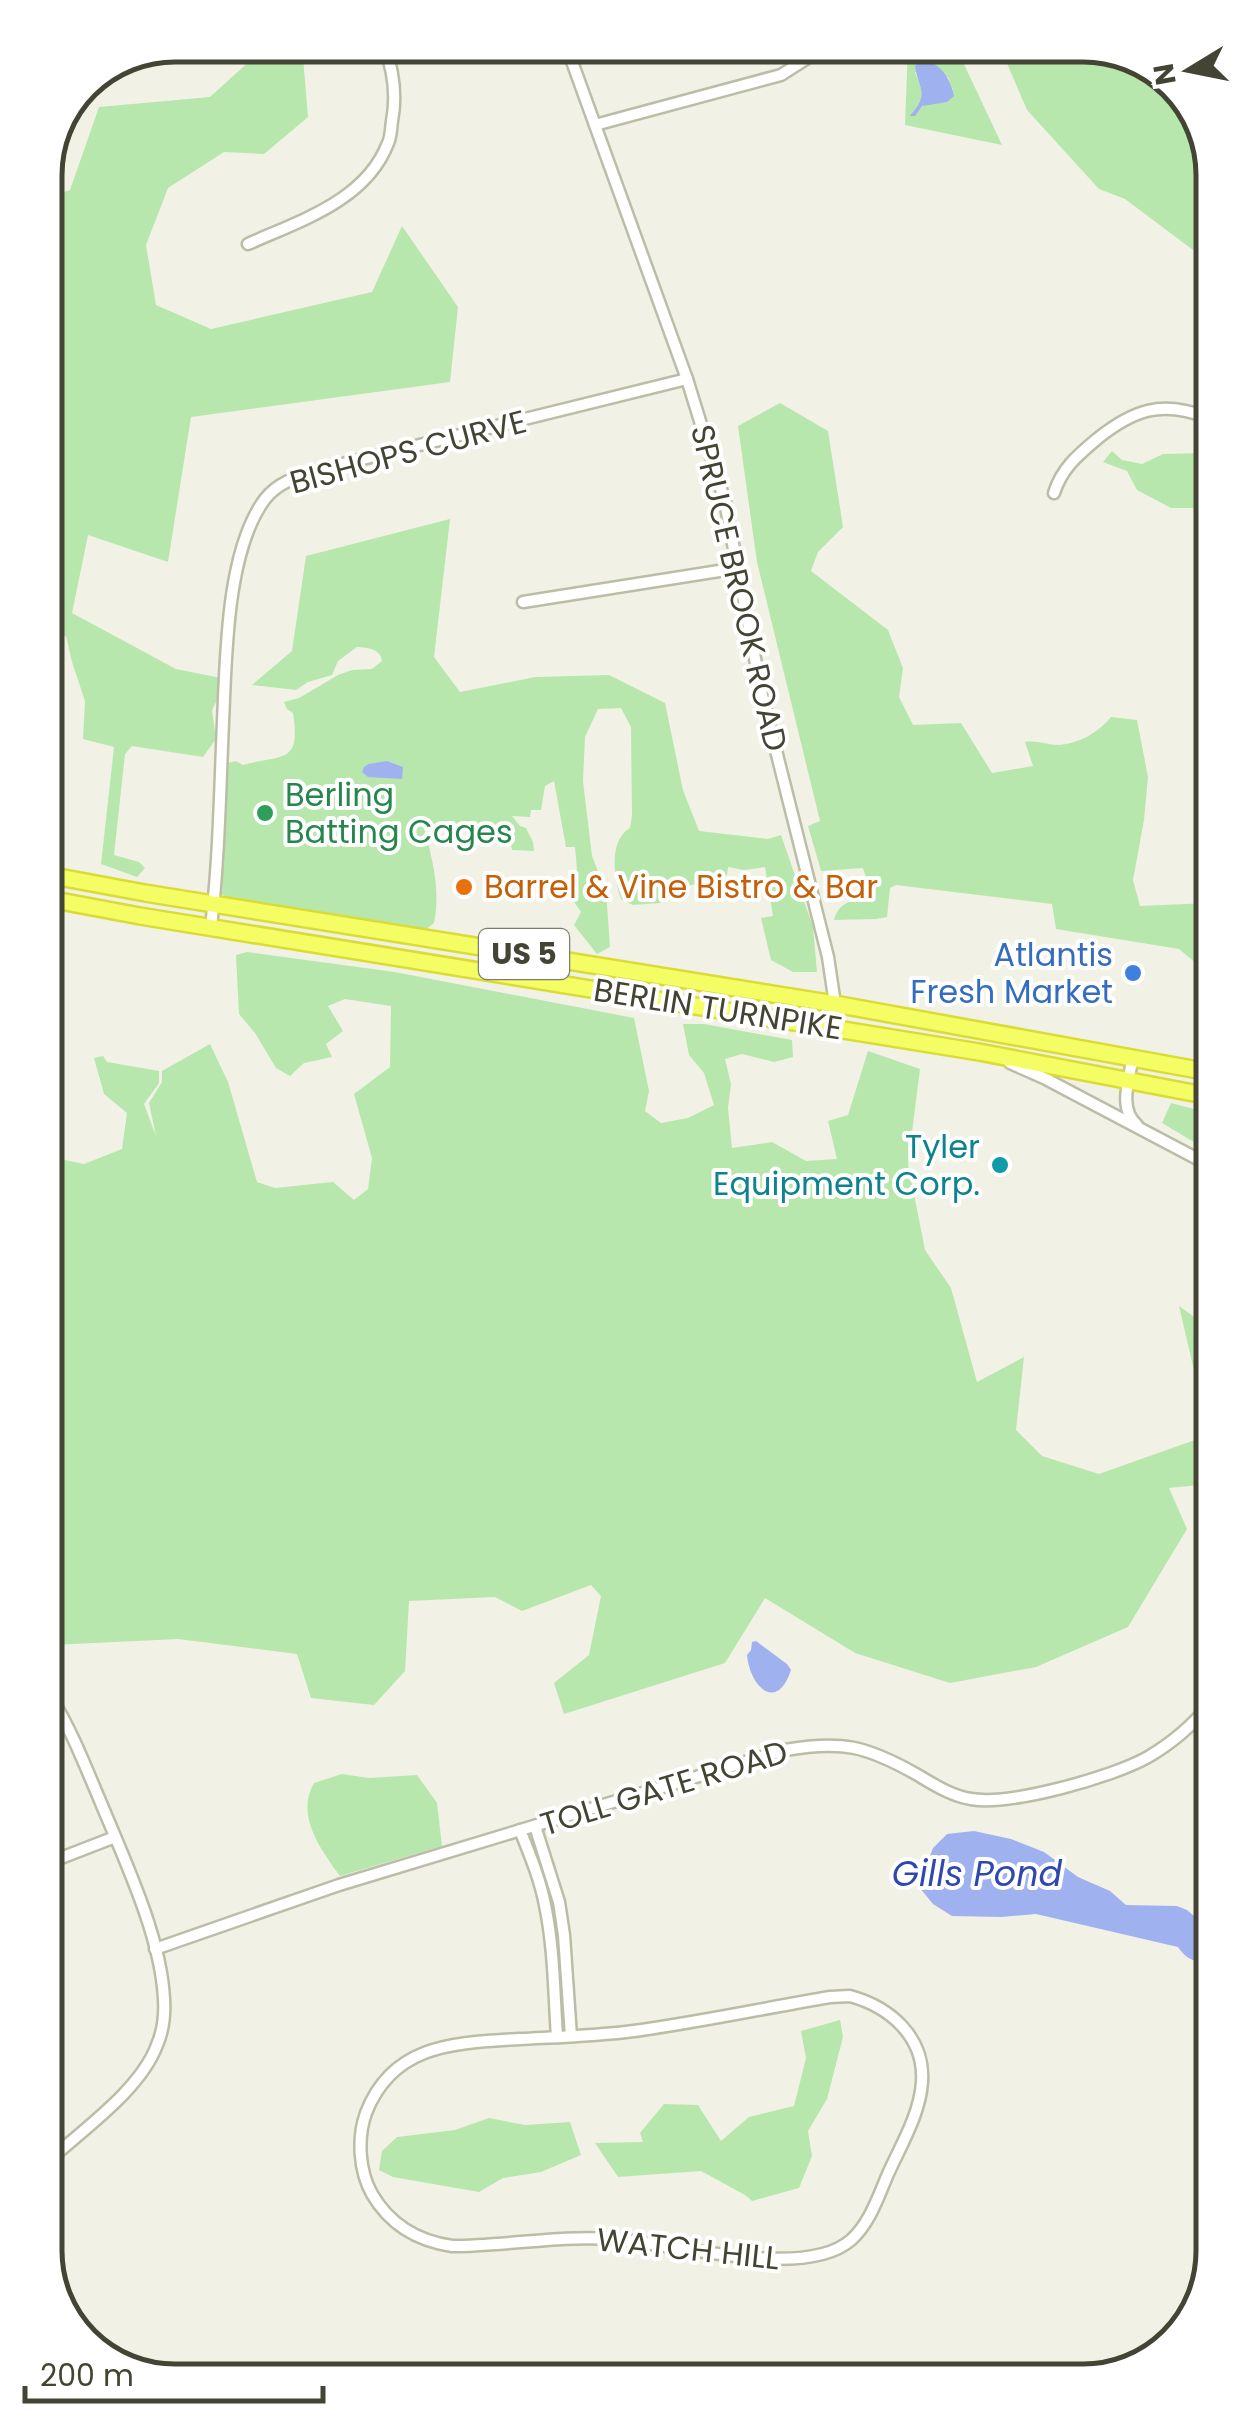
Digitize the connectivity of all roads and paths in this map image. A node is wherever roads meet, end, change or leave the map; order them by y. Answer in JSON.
{"nodes":[{"id":1,"x":391,"y":63,"type":"edge"},
{"id":2,"x":573,"y":63,"type":"edge"},
{"id":3,"x":801,"y":63,"type":"edge"},
{"id":4,"x":596,"y":125,"type":"junction"},
{"id":5,"x":248,"y":244,"type":"dead end"},
{"id":6,"x":687,"y":380,"type":"junction"},
{"id":7,"x":1196,"y":414,"type":"edge"},
{"id":8,"x":1054,"y":493,"type":"dead end"},
{"id":9,"x":738,"y":568,"type":"junction"},
{"id":10,"x":523,"y":602,"type":"dead end"},
{"id":11,"x":63,"y":879,"type":"edge"},
{"id":12,"x":63,"y":902,"type":"edge"},
{"id":13,"x":214,"y":904,"type":"junction"},
{"id":14,"x":210,"y":928,"type":"junction"},
{"id":15,"x":835,"y":1004,"type":"junction"},
{"id":16,"x":834,"y":1027,"type":"junction"},
{"id":17,"x":979,"y":1052,"type":"junction"},
{"id":18,"x":1132,"y":1057,"type":"junction"},
{"id":19,"x":1196,"y":1070,"type":"edge"},
{"id":20,"x":1129,"y":1080,"type":"junction"},
{"id":21,"x":1196,"y":1093,"type":"edge"},
{"id":22,"x":1146,"y":1131,"type":"junction"},
{"id":23,"x":1196,"y":1158,"type":"edge"},
{"id":24,"x":1196,"y":1719,"type":"edge"},
{"id":25,"x":63,"y":1721,"type":"edge"},
{"id":26,"x":535,"y":1826,"type":"junction"},
{"id":27,"x":520,"y":1830,"type":"junction"},
{"id":28,"x":115,"y":1837,"type":"junction"},
{"id":29,"x":63,"y":1857,"type":"edge"},
{"id":30,"x":549,"y":1868,"type":"junction"},
{"id":31,"x":536,"y":1871,"type":"junction"},
{"id":32,"x":156,"y":1949,"type":"junction"},
{"id":33,"x":566,"y":1968,"type":"junction"},
{"id":34,"x":552,"y":1970,"type":"junction"},
{"id":35,"x":570,"y":2036,"type":"junction"},
{"id":36,"x":557,"y":2037,"type":"junction"},
{"id":37,"x":63,"y":2148,"type":"edge"}],
"edges":[{"from":1,"to":5,"type":"street"},
{"from":2,"to":4,"type":"street","name":"SPRUCE BROOK ROAD"},
{"from":3,"to":4,"type":"street"},
{"from":4,"to":6,"type":"street","name":"SPRUCE BROOK ROAD"},
{"from":6,"to":9,"type":"street","name":"SPRUCE BROOK ROAD"},
{"from":6,"to":13,"type":"street","name":"BISHOPS CURVE"},
{"from":7,"to":8,"type":"street"},
{"from":9,"to":10,"type":"street"},
{"from":9,"to":15,"type":"street","name":"SPRUCE BROOK ROAD"},
{"from":11,"to":13,"type":"highway","name":"BERLIN TURNPIKE","number":"US 5"},
{"from":12,"to":14,"type":"highway","name":"BERLIN TURNPIKE","number":"US 5"},
{"from":13,"to":14,"type":"street","name":"BISHOPS CURVE"},
{"from":13,"to":15,"type":"highway","name":"BERLIN TURNPIKE","number":"US 5"},
{"from":14,"to":16,"type":"highway","name":"BERLIN TURNPIKE","number":"US 5"},
{"from":15,"to":16,"type":"street","name":"SPRUCE BROOK ROAD"},
{"from":15,"to":18,"type":"highway","name":"BERLIN TURNPIKE","number":"US 5"},
{"from":16,"to":17,"type":"highway","name":"BERLIN TURNPIKE","number":"US 5"},
{"from":17,"to":20,"type":"highway","name":"BERLIN TURNPIKE","number":"US 5"},
{"from":17,"to":22,"type":"street"},
{"from":18,"to":19,"type":"highway","name":"BERLIN TURNPIKE","number":"US 5"},
{"from":18,"to":20,"type":"street"},
{"from":20,"to":21,"type":"highway","name":"BERLIN TURNPIKE","number":"US 5"},
{"from":20,"to":22,"type":"street"},
{"from":22,"to":23,"type":"street"},
{"from":24,"to":26,"type":"street","name":"TOLL GATE ROAD"},
{"from":25,"to":28,"type":"street"},
{"from":26,"to":27,"type":"street","name":"TOLL GATE ROAD"},
{"from":26,"to":30,"type":"street"},
{"from":27,"to":31,"type":"street"},
{"from":27,"to":32,"type":"street","name":"TOLL GATE ROAD"},
{"from":28,"to":29,"type":"street"},
{"from":28,"to":32,"type":"street"},
{"from":30,"to":31,"type":"street"},
{"from":30,"to":33,"type":"street"},
{"from":31,"to":34,"type":"street"},
{"from":32,"to":37,"type":"street"},
{"from":33,"to":34,"type":"street"},
{"from":33,"to":35,"type":"street"},
{"from":34,"to":36,"type":"street"},
{"from":35,"to":36,"type":"street","name":"WATCH HILL"},
{"from":35,"to":36,"type":"street","name":"WATCH HILL"}]}
